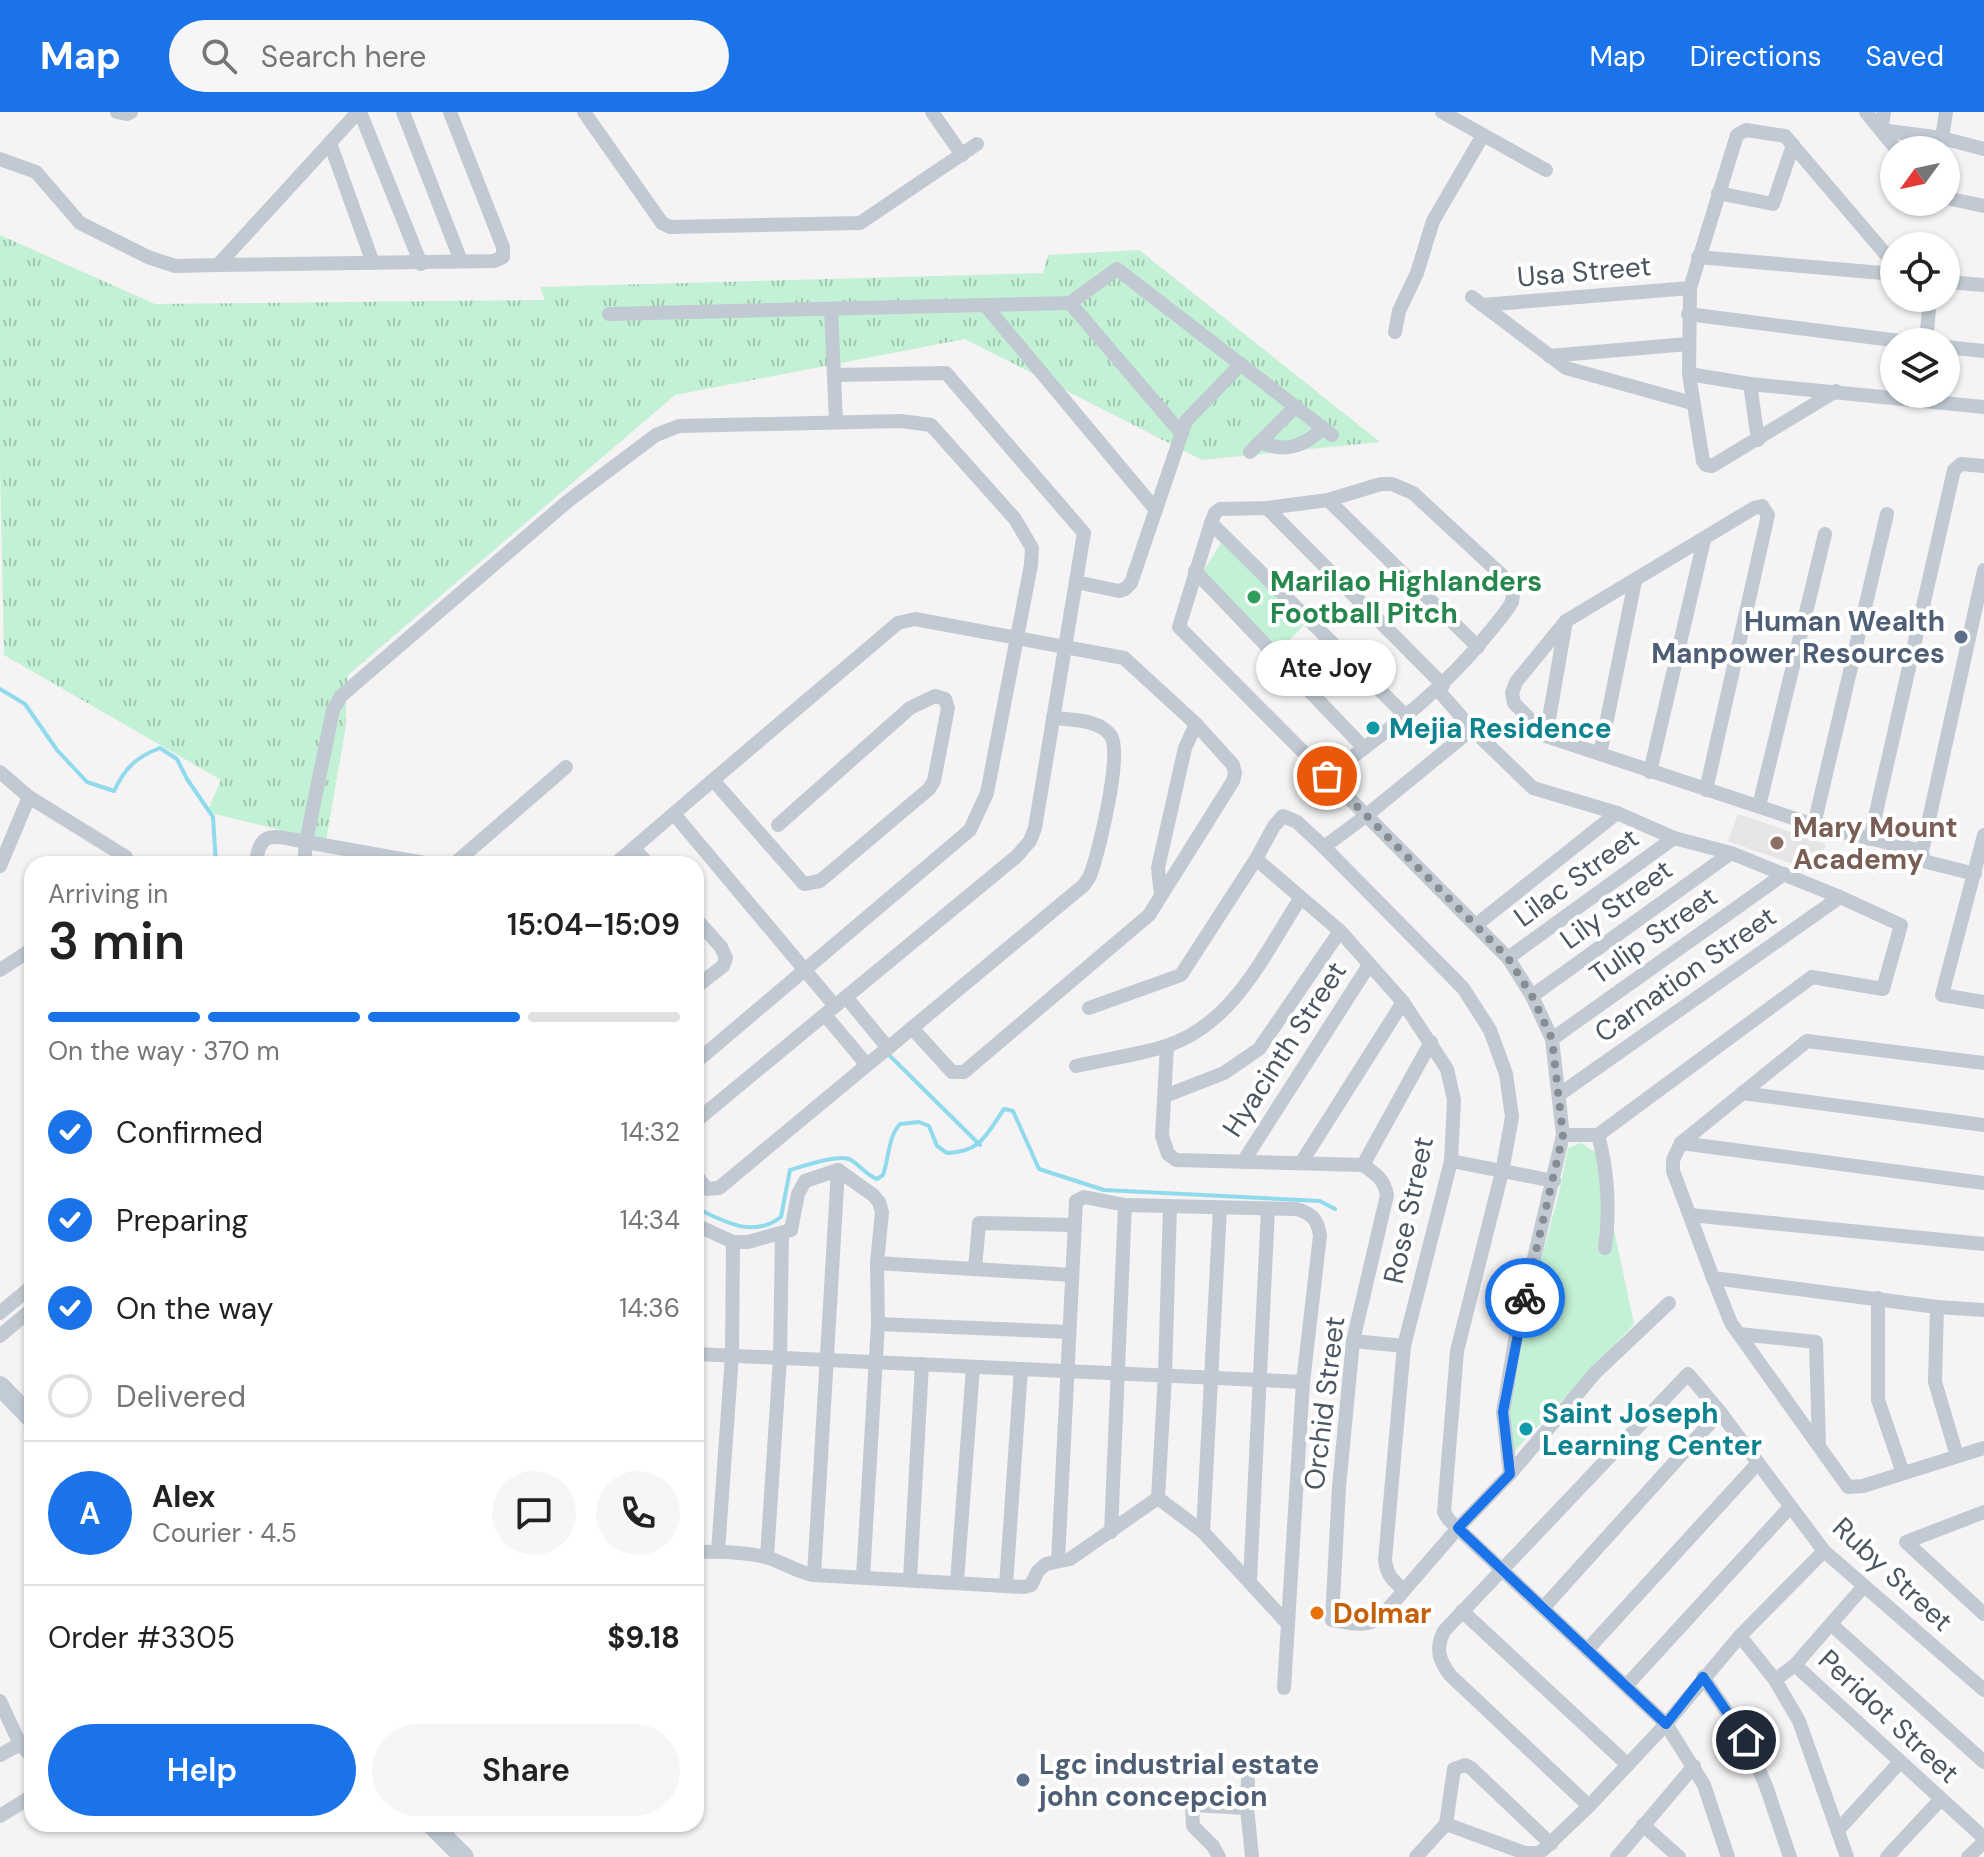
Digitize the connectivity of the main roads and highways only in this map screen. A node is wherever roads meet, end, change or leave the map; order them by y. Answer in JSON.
{"nodes":[{"id":1,"x":0,"y":1386,"type":"edge"},
{"id":2,"x":24,"y":1411,"type":"edge"},
{"id":3,"x":439,"y":1832,"type":"edge"},
{"id":4,"x":464,"y":1857,"type":"edge"}],
"edges":[{"from":1,"to":2,"type":"main road"},
{"from":3,"to":4,"type":"main road"}]}
